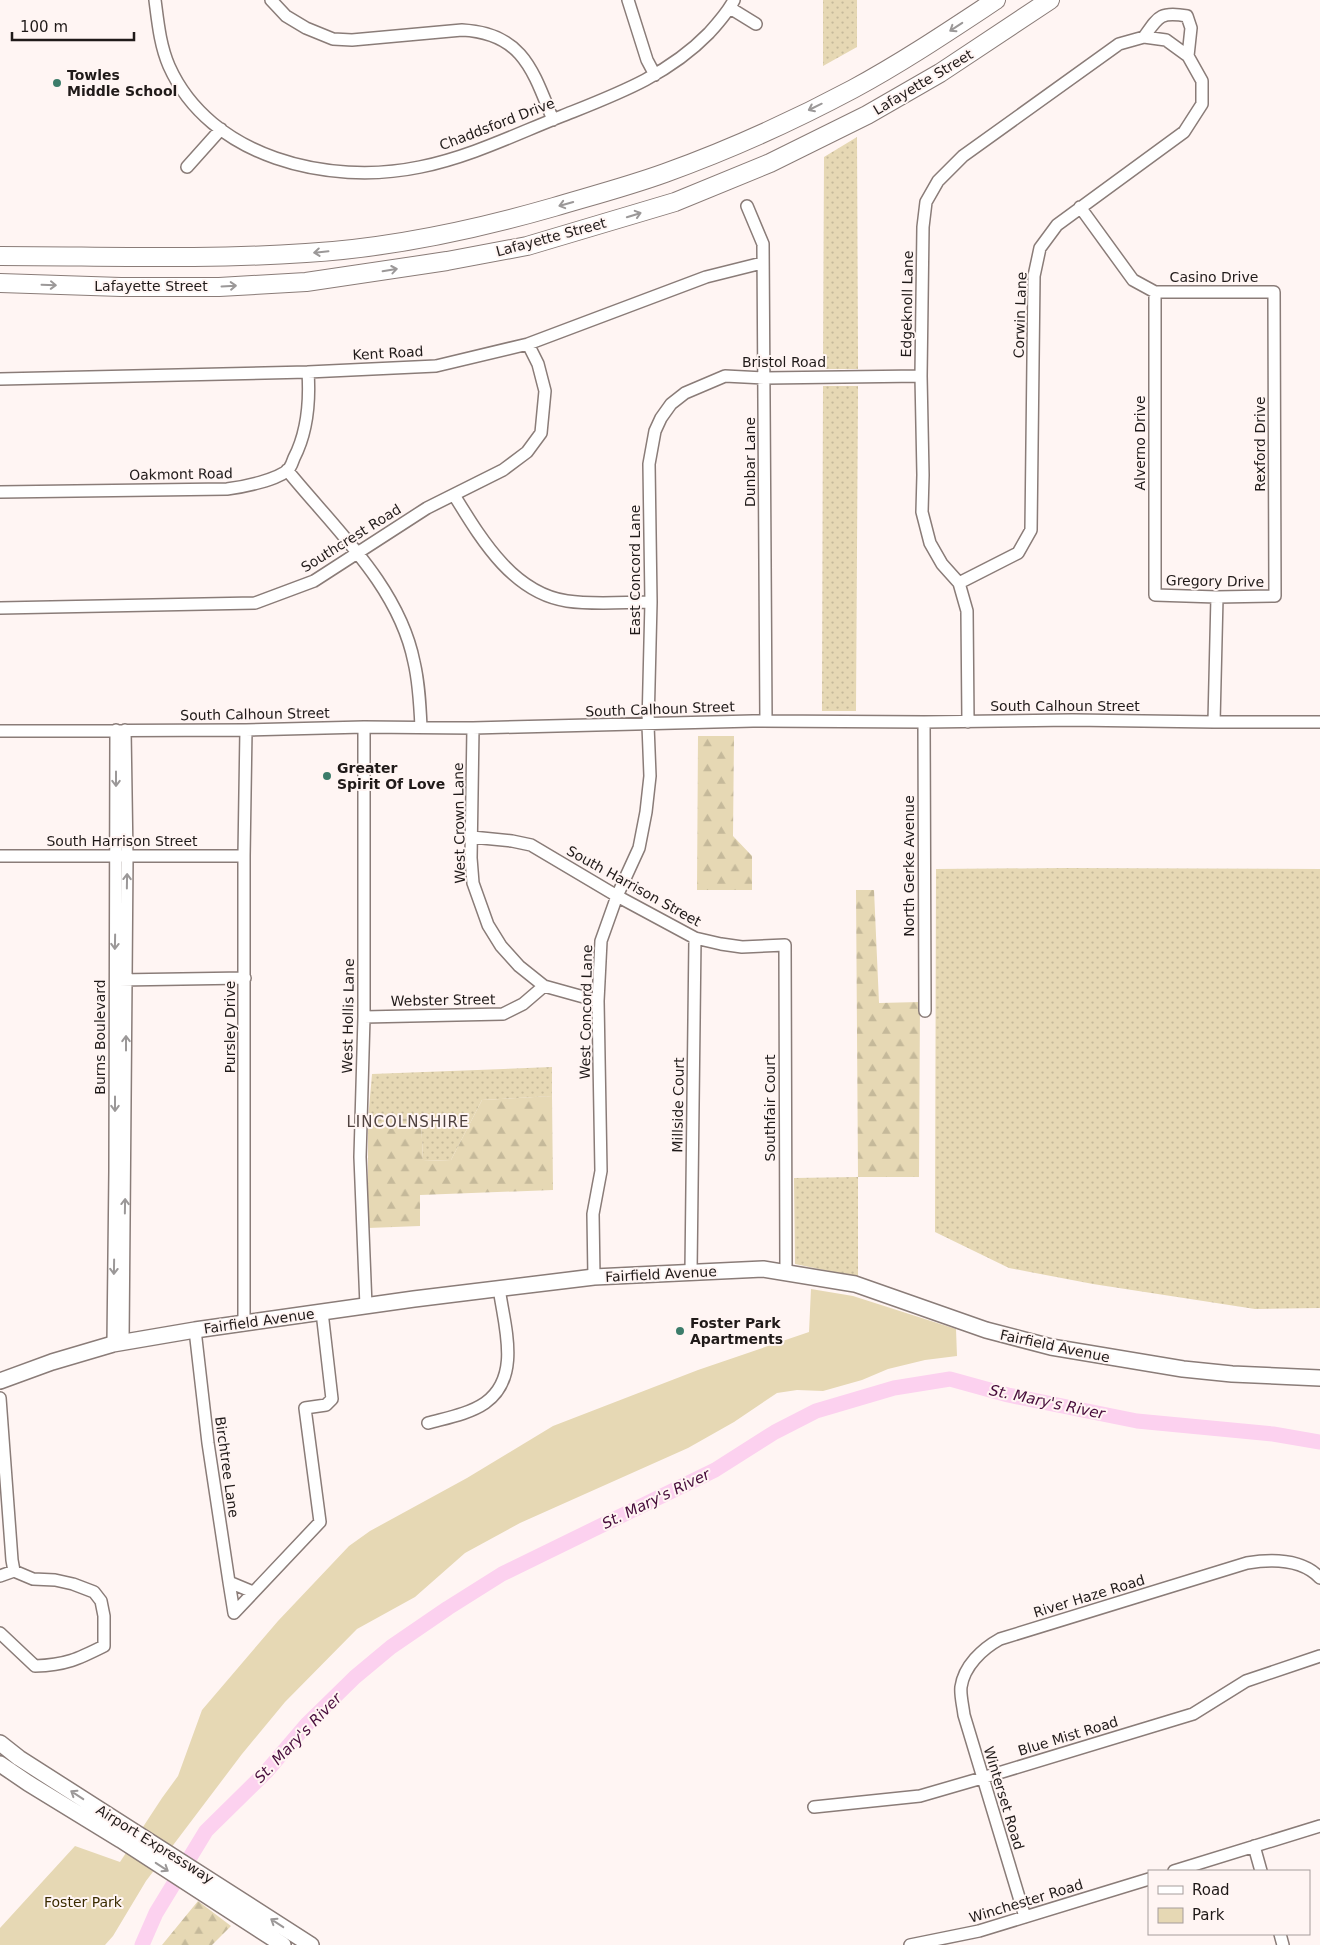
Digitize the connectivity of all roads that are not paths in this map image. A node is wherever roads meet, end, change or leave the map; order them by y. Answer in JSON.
{"nodes":[{"id":1,"x":155,"y":0,"type":"edge"},
{"id":2,"x":271,"y":0,"type":"edge"},
{"id":3,"x":628,"y":0,"type":"edge"},
{"id":4,"x":996,"y":0,"type":"edge"},
{"id":5,"x":1050,"y":0,"type":"edge"},
{"id":6,"x":732,"y":4,"type":"edge"},
{"id":7,"x":756,"y":24,"type":"dead end"},
{"id":8,"x":1144,"y":38,"type":"junction"},
{"id":9,"x":1188,"y":56,"type":"junction"},
{"id":10,"x":655,"y":75,"type":"junction"},
{"id":11,"x":553,"y":120,"type":"junction"},
{"id":12,"x":221,"y":129,"type":"junction"},
{"id":13,"x":187,"y":167,"type":"dead end"},
{"id":14,"x":747,"y":206,"type":"dead end"},
{"id":15,"x":1080,"y":207,"type":"junction"},
{"id":16,"x":0,"y":256,"type":"edge"},
{"id":17,"x":762,"y":263,"type":"junction"},
{"id":18,"x":0,"y":283,"type":"edge"},
{"id":19,"x":1155,"y":292,"type":"junction"},
{"id":20,"x":1274,"y":292,"type":"joint"},
{"id":21,"x":528,"y":344,"type":"junction"},
{"id":22,"x":308,"y":372,"type":"junction"},
{"id":23,"x":921,"y":376,"type":"junction"},
{"id":24,"x":765,"y":378,"type":"junction"},
{"id":25,"x":0,"y":379,"type":"edge"},
{"id":26,"x":661,"y":418,"type":"joint"},
{"id":27,"x":287,"y":470,"type":"junction"},
{"id":28,"x":0,"y":492,"type":"edge"},
{"id":29,"x":454,"y":495,"type":"junction"},
{"id":30,"x":357,"y":553,"type":"junction"},
{"id":31,"x":959,"y":583,"type":"junction"},
{"id":32,"x":1155,"y":595,"type":"joint"},
{"id":33,"x":1275,"y":596,"type":"joint"},
{"id":34,"x":1217,"y":597,"type":"junction"},
{"id":35,"x":651,"y":602,"type":"junction"},
{"id":36,"x":0,"y":608,"type":"edge"},
{"id":37,"x":766,"y":721,"type":"junction"},
{"id":38,"x":924,"y":722,"type":"junction"},
{"id":39,"x":968,"y":722,"type":"junction"},
{"id":40,"x":1214,"y":722,"type":"junction"},
{"id":41,"x":1320,"y":722,"type":"edge"},
{"id":42,"x":648,"y":725,"type":"junction"},
{"id":43,"x":364,"y":727,"type":"junction"},
{"id":44,"x":421,"y":727,"type":"junction"},
{"id":45,"x":473,"y":728,"type":"junction"},
{"id":46,"x":121,"y":730,"type":"junction"},
{"id":47,"x":246,"y":730,"type":"junction"},
{"id":48,"x":0,"y":731,"type":"edge"},
{"id":49,"x":472,"y":837,"type":"junction"},
{"id":50,"x":0,"y":856,"type":"edge"},
{"id":51,"x":244,"y":856,"type":"junction"},
{"id":52,"x":122,"y":857,"type":"junction"},
{"id":53,"x":617,"y":896,"type":"junction"},
{"id":54,"x":695,"y":938,"type":"junction"},
{"id":55,"x":785,"y":945,"type":"joint"},
{"id":56,"x":245,"y":978,"type":"junction"},
{"id":57,"x":120,"y":980,"type":"junction"},
{"id":58,"x":544,"y":986,"type":"junction"},
{"id":59,"x":598,"y":1001,"type":"junction"},
{"id":60,"x":925,"y":1011,"type":"dead end"},
{"id":61,"x":364,"y":1017,"type":"junction"},
{"id":62,"x":691,"y":1271,"type":"junction"},
{"id":63,"x":786,"y":1272,"type":"junction"},
{"id":64,"x":594,"y":1277,"type":"junction"},
{"id":65,"x":499,"y":1288,"type":"junction"},
{"id":66,"x":366,"y":1306,"type":"junction"},
{"id":67,"x":322,"y":1312,"type":"junction"},
{"id":68,"x":244,"y":1323,"type":"junction"},
{"id":69,"x":195,"y":1330,"type":"junction"},
{"id":70,"x":118,"y":1343,"type":"junction"},
{"id":71,"x":1320,"y":1378,"type":"edge"},
{"id":72,"x":0,"y":1381,"type":"edge"},
{"id":73,"x":0,"y":1398,"type":"edge"},
{"id":74,"x":428,"y":1423,"type":"dead end"},
{"id":75,"x":14,"y":1571,"type":"junction"},
{"id":76,"x":0,"y":1576,"type":"edge"},
{"id":77,"x":1320,"y":1578,"type":"edge"},
{"id":78,"x":229,"y":1582,"type":"junction"},
{"id":79,"x":253,"y":1592,"type":"junction"},
{"id":80,"x":0,"y":1633,"type":"edge"},
{"id":81,"x":1320,"y":1656,"type":"edge"},
{"id":82,"x":961,"y":1687,"type":"joint"},
{"id":83,"x":0,"y":1743,"type":"edge"},
{"id":84,"x":0,"y":1764,"type":"edge"},
{"id":85,"x":982,"y":1778,"type":"junction"},
{"id":86,"x":814,"y":1807,"type":"dead end"},
{"id":87,"x":1320,"y":1826,"type":"edge"},
{"id":88,"x":127,"y":1835,"type":"junction"},
{"id":89,"x":1254,"y":1846,"type":"junction"},
{"id":90,"x":1177,"y":1870,"type":"edge"},
{"id":91,"x":1262,"y":1870,"type":"edge"},
{"id":92,"x":1148,"y":1879,"type":"edge"},
{"id":93,"x":1025,"y":1917,"type":"junction"},
{"id":94,"x":284,"y":1945,"type":"edge"},
{"id":95,"x":311,"y":1945,"type":"edge"},
{"id":96,"x":910,"y":1945,"type":"edge"},
{"id":97,"x":914,"y":1945,"type":"edge"}],
"edges":[{"from":1,"to":12,"type":"street","name":"Chaddsford Drive"},
{"from":2,"to":11,"type":"street"},
{"from":3,"to":10,"type":"street"},
{"from":4,"to":16,"type":"highway","name":"Lafayette Street","one_way":true},
{"from":18,"to":5,"type":"highway","name":"Lafayette Street","one_way":true},
{"from":6,"to":7,"type":"street"},
{"from":6,"to":10,"type":"street","name":"Chaddsford Drive"},
{"from":8,"to":9,"type":"street","name":"Edgeknoll Lane"},
{"from":8,"to":9,"type":"street"},
{"from":8,"to":23,"type":"street","name":"Edgeknoll Lane"},
{"from":9,"to":15,"type":"street","name":"Corwin Lane"},
{"from":10,"to":11,"type":"street","name":"Chaddsford Drive"},
{"from":11,"to":12,"type":"street","name":"Chaddsford Drive"},
{"from":12,"to":13,"type":"street"},
{"from":14,"to":17,"type":"street","name":"Dunbar Lane"},
{"from":15,"to":19,"type":"street"},
{"from":15,"to":31,"type":"street","name":"Corwin Lane"},
{"from":17,"to":21,"type":"street","name":"Kent Road"},
{"from":17,"to":24,"type":"street","name":"Dunbar Lane"},
{"from":19,"to":20,"type":"street","name":"Casino Drive"},
{"from":19,"to":32,"type":"street","name":"Alverno Drive"},
{"from":20,"to":33,"type":"street","name":"Rexford Drive"},
{"from":21,"to":22,"type":"street","name":"Kent Road"},
{"from":21,"to":29,"type":"street","name":"Southcrest Road"},
{"from":22,"to":25,"type":"street","name":"Kent Road"},
{"from":22,"to":27,"type":"street"},
{"from":23,"to":24,"type":"street","name":"Bristol Road"},
{"from":23,"to":31,"type":"street","name":"Edgeknoll Lane"},
{"from":24,"to":26,"type":"street","name":"Bristol Road"},
{"from":24,"to":37,"type":"street","name":"Dunbar Lane"},
{"from":26,"to":35,"type":"street","name":"East Concord Lane"},
{"from":27,"to":28,"type":"street","name":"Oakmont Road"},
{"from":27,"to":30,"type":"street"},
{"from":29,"to":30,"type":"street","name":"Southcrest Road"},
{"from":29,"to":35,"type":"street"},
{"from":30,"to":36,"type":"street","name":"Southcrest Road"},
{"from":30,"to":44,"type":"street"},
{"from":31,"to":39,"type":"street","name":"Edgeknoll Lane"},
{"from":32,"to":34,"type":"street","name":"Gregory Drive"},
{"from":33,"to":34,"type":"street","name":"Gregory Drive"},
{"from":34,"to":40,"type":"street"},
{"from":35,"to":42,"type":"street","name":"East Concord Lane"},
{"from":37,"to":38,"type":"street","name":"South Calhoun Street"},
{"from":37,"to":42,"type":"street","name":"South Calhoun Street"},
{"from":38,"to":39,"type":"street","name":"South Calhoun Street"},
{"from":38,"to":60,"type":"street","name":"North Gerke Avenue"},
{"from":39,"to":40,"type":"street","name":"South Calhoun Street"},
{"from":40,"to":41,"type":"street","name":"South Calhoun Street"},
{"from":42,"to":45,"type":"street","name":"South Calhoun Street"},
{"from":42,"to":53,"type":"street","name":"West Concord Lane"},
{"from":43,"to":44,"type":"street","name":"South Calhoun Street"},
{"from":43,"to":47,"type":"street","name":"South Calhoun Street"},
{"from":43,"to":61,"type":"street","name":"West Hollis Lane"},
{"from":44,"to":45,"type":"street","name":"South Calhoun Street"},
{"from":45,"to":49,"type":"street","name":"West Crown Lane"},
{"from":46,"to":47,"type":"street","name":"South Calhoun Street"},
{"from":46,"to":48,"type":"street","name":"South Calhoun Street"},
{"from":46,"to":52,"type":"street","name":"Burns Boulevard"},
{"from":47,"to":51,"type":"street","name":"Pursley Drive"},
{"from":49,"to":53,"type":"street","name":"South Harrison Street"},
{"from":49,"to":58,"type":"street","name":"West Crown Lane"},
{"from":50,"to":52,"type":"street","name":"South Harrison Street"},
{"from":51,"to":52,"type":"street","name":"South Harrison Street"},
{"from":51,"to":56,"type":"street","name":"Pursley Drive"},
{"from":52,"to":57,"type":"street","name":"Burns Boulevard"},
{"from":53,"to":54,"type":"street","name":"South Harrison Street"},
{"from":53,"to":59,"type":"street","name":"West Concord Lane"},
{"from":54,"to":55,"type":"street","name":"South Harrison Street"},
{"from":54,"to":62,"type":"street","name":"Millside Court"},
{"from":55,"to":63,"type":"street","name":"Southfair Court"},
{"from":56,"to":57,"type":"street"},
{"from":56,"to":68,"type":"street","name":"Pursley Drive"},
{"from":57,"to":70,"type":"street","name":"Burns Boulevard"},
{"from":58,"to":59,"type":"street","name":"West Crown Lane"},
{"from":58,"to":61,"type":"street","name":"Webster Street"},
{"from":59,"to":64,"type":"street","name":"West Concord Lane"},
{"from":61,"to":66,"type":"street","name":"West Hollis Lane"},
{"from":62,"to":63,"type":"main road","name":"Fairfield Avenue"},
{"from":62,"to":64,"type":"main road","name":"Fairfield Avenue"},
{"from":63,"to":71,"type":"main road","name":"Fairfield Avenue"},
{"from":64,"to":65,"type":"main road","name":"Fairfield Avenue"},
{"from":65,"to":66,"type":"main road","name":"Fairfield Avenue"},
{"from":65,"to":74,"type":"street"},
{"from":66,"to":67,"type":"main road","name":"Fairfield Avenue"},
{"from":67,"to":68,"type":"main road","name":"Fairfield Avenue"},
{"from":67,"to":79,"type":"street"},
{"from":68,"to":69,"type":"main road","name":"Fairfield Avenue"},
{"from":69,"to":70,"type":"main road","name":"Fairfield Avenue"},
{"from":69,"to":78,"type":"street","name":"Birchtree Lane"},
{"from":70,"to":72,"type":"main road","name":"Fairfield Avenue"},
{"from":73,"to":75,"type":"street"},
{"from":75,"to":76,"type":"street"},
{"from":75,"to":80,"type":"street"},
{"from":77,"to":82,"type":"street","name":"River Haze Road"},
{"from":78,"to":79,"type":"street"},
{"from":78,"to":79,"type":"street","name":"Birchtree Lane"},
{"from":81,"to":85,"type":"street","name":"Blue Mist Road"},
{"from":82,"to":85,"type":"street","name":"Winterset Road"},
{"from":88,"to":83,"type":"main road","name":"Airport Expressway","one_way":true},
{"from":84,"to":88,"type":"main road","name":"Airport Expressway"},
{"from":85,"to":86,"type":"street","name":"Blue Mist Road"},
{"from":85,"to":93,"type":"street","name":"Winterset Road"},
{"from":87,"to":89,"type":"street"},
{"from":88,"to":94,"type":"main road","name":"Airport Expressway","one_way":true},
{"from":95,"to":88,"type":"main road","name":"Airport Expressway","one_way":true},
{"from":89,"to":90,"type":"street"},
{"from":89,"to":91,"type":"street"},
{"from":92,"to":93,"type":"street","name":"Winchester Road"},
{"from":93,"to":97,"type":"street","name":"Winchester Road"},
{"from":96,"to":97,"type":"street","name":"Winchester Road"}]}
